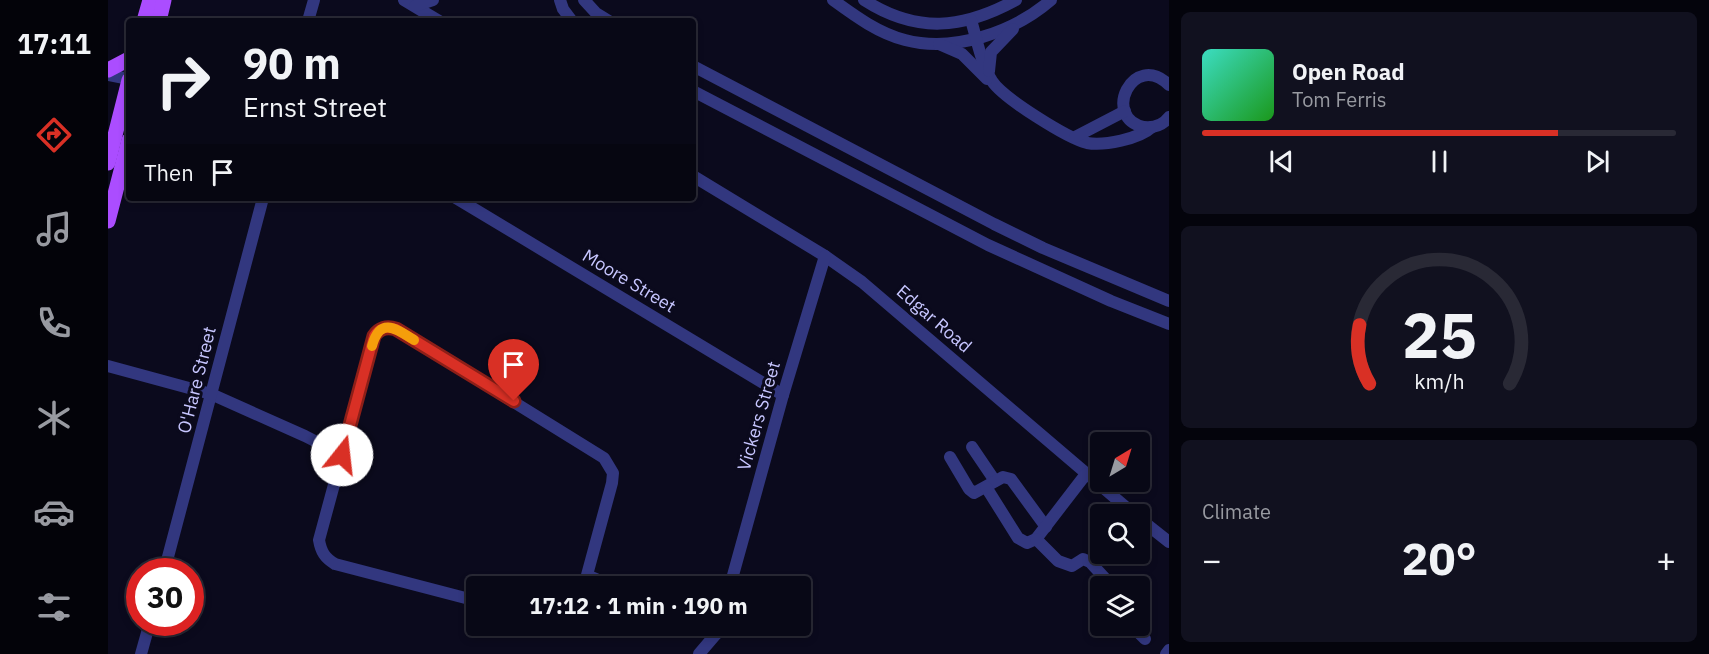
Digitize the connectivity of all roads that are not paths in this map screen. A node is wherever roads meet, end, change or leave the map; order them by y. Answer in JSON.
{"nodes":[{"id":1,"x":150,"y":0,"type":"edge"},
{"id":2,"x":164,"y":0,"type":"edge"},
{"id":3,"x":314,"y":0,"type":"edge"},
{"id":4,"x":434,"y":0,"type":"edge"},
{"id":5,"x":560,"y":0,"type":"edge"},
{"id":6,"x":584,"y":0,"type":"edge"},
{"id":7,"x":833,"y":0,"type":"edge"},
{"id":8,"x":864,"y":0,"type":"edge"},
{"id":9,"x":1016,"y":0,"type":"edge"},
{"id":10,"x":1051,"y":0,"type":"edge"},
{"id":11,"x":410,"y":3,"type":"edge"},
{"id":12,"x":145,"y":18,"type":"edge"},
{"id":13,"x":160,"y":18,"type":"edge"},
{"id":14,"x":309,"y":18,"type":"edge"},
{"id":15,"x":434,"y":18,"type":"edge"},
{"id":16,"x":570,"y":18,"type":"edge"},
{"id":17,"x":604,"y":18,"type":"edge"},
{"id":18,"x":971,"y":20,"type":"junction"},
{"id":19,"x":1021,"y":22,"type":"junction"},
{"id":20,"x":976,"y":38,"type":"junction"},
{"id":21,"x":937,"y":43,"type":"junction"},
{"id":22,"x":126,"y":61,"type":"edge"},
{"id":23,"x":696,"y":68,"type":"edge"},
{"id":24,"x":108,"y":70,"type":"edge"},
{"id":25,"x":108,"y":75,"type":"edge"},
{"id":26,"x":126,"y":79,"type":"edge"},
{"id":27,"x":992,"y":81,"type":"junction"},
{"id":28,"x":1169,"y":85,"type":"edge"},
{"id":29,"x":126,"y":92,"type":"edge"},
{"id":30,"x":696,"y":93,"type":"edge"},
{"id":31,"x":1125,"y":111,"type":"junction"},
{"id":32,"x":1169,"y":117,"type":"edge"},
{"id":33,"x":1152,"y":127,"type":"junction"},
{"id":34,"x":1075,"y":137,"type":"junction"},
{"id":35,"x":126,"y":152,"type":"edge"},
{"id":36,"x":108,"y":163,"type":"edge"},
{"id":37,"x":696,"y":178,"type":"edge"},
{"id":38,"x":262,"y":201,"type":"edge"},
{"id":39,"x":461,"y":201,"type":"edge"},
{"id":40,"x":108,"y":222,"type":"edge"},
{"id":41,"x":825,"y":256,"type":"junction"},
{"id":42,"x":1169,"y":301,"type":"edge"},
{"id":43,"x":1169,"y":324,"type":"edge"},
{"id":44,"x":108,"y":366,"type":"edge"},
{"id":45,"x":211,"y":394,"type":"junction"},
{"id":46,"x":783,"y":395,"type":"junction"},
{"id":47,"x":972,"y":447,"type":"dead end"},
{"id":48,"x":342,"y":455,"type":"junction"},
{"id":49,"x":950,"y":457,"type":"dead end"},
{"id":50,"x":1086,"y":474,"type":"junction"},
{"id":51,"x":990,"y":484,"type":"junction"},
{"id":52,"x":1122,"y":504,"type":"edge"},
{"id":53,"x":1046,"y":527,"type":"junction"},
{"id":54,"x":1150,"y":527,"type":"edge"},
{"id":55,"x":1036,"y":538,"type":"junction"},
{"id":56,"x":1169,"y":542,"type":"edge"},
{"id":57,"x":168,"y":558,"type":"edge"},
{"id":58,"x":587,"y":576,"type":"edge"},
{"id":59,"x":733,"y":576,"type":"edge"},
{"id":60,"x":1103,"y":576,"type":"edge"},
{"id":61,"x":466,"y":598,"type":"edge"},
{"id":62,"x":146,"y":636,"type":"edge"},
{"id":63,"x":713,"y":636,"type":"edge"},
{"id":64,"x":1142,"y":636,"type":"edge"},
{"id":65,"x":1145,"y":639,"type":"dead end"},
{"id":66,"x":1169,"y":650,"type":"edge"},
{"id":67,"x":141,"y":654,"type":"edge"},
{"id":68,"x":699,"y":654,"type":"edge"},
{"id":69,"x":1166,"y":654,"type":"edge"}],
"edges":[{"from":1,"to":12,"type":"main road"},
{"from":2,"to":13,"type":"main road"},
{"from":3,"to":14,"type":"street"},
{"from":4,"to":11,"type":"street"},
{"from":5,"to":16,"type":"street"},
{"from":6,"to":17,"type":"street"},
{"from":7,"to":21,"type":"street"},
{"from":8,"to":18,"type":"street"},
{"from":9,"to":18,"type":"street"},
{"from":10,"to":19,"type":"street"},
{"from":11,"to":15,"type":"street"},
{"from":18,"to":20,"type":"street"},
{"from":19,"to":20,"type":"street"},
{"from":19,"to":27,"type":"street"},
{"from":20,"to":21,"type":"street"},
{"from":20,"to":27,"type":"street"},
{"from":21,"to":27,"type":"street"},
{"from":22,"to":24,"type":"main road"},
{"from":23,"to":42,"type":"street"},
{"from":25,"to":26,"type":"street"},
{"from":27,"to":34,"type":"street"},
{"from":28,"to":31,"type":"street"},
{"from":29,"to":36,"type":"main road"},
{"from":30,"to":43,"type":"street"},
{"from":31,"to":33,"type":"street"},
{"from":31,"to":34,"type":"street"},
{"from":32,"to":33,"type":"street"},
{"from":33,"to":34,"type":"street"},
{"from":35,"to":40,"type":"main road"},
{"from":37,"to":41,"type":"street","name":"Edgar Road"},
{"from":38,"to":45,"type":"street","name":"O'Hare Street"},
{"from":39,"to":46,"type":"street","name":"Moore Street"},
{"from":41,"to":46,"type":"street","name":"Vickers Street"},
{"from":41,"to":50,"type":"street","name":"Edgar Road"},
{"from":44,"to":45,"type":"street"},
{"from":45,"to":48,"type":"street"},
{"from":45,"to":57,"type":"street","name":"O'Hare Street"},
{"from":46,"to":59,"type":"street","name":"Vickers Street"},
{"from":47,"to":51,"type":"street"},
{"from":48,"to":58,"type":"street"},
{"from":48,"to":61,"type":"street"},
{"from":49,"to":51,"type":"street"},
{"from":50,"to":52,"type":"street","name":"Edgar Road"},
{"from":50,"to":53,"type":"street"},
{"from":51,"to":53,"type":"street"},
{"from":51,"to":55,"type":"street"},
{"from":53,"to":55,"type":"street"},
{"from":54,"to":56,"type":"street"},
{"from":55,"to":60,"type":"street"},
{"from":62,"to":67,"type":"street"},
{"from":63,"to":68,"type":"street"},
{"from":64,"to":65,"type":"street"},
{"from":66,"to":69,"type":"street"}]}
